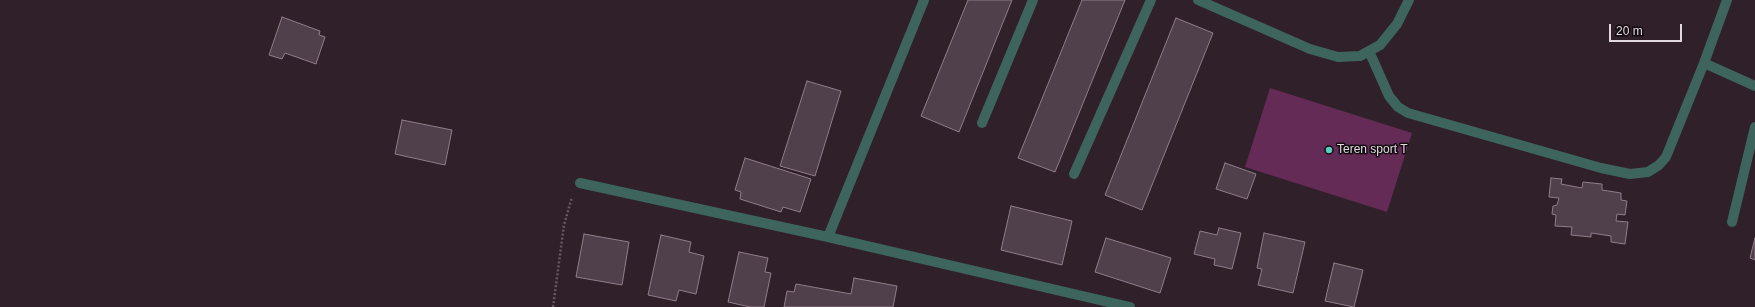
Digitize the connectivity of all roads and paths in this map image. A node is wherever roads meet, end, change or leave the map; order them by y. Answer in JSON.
{"nodes":[{"id":1,"x":924,"y":0,"type":"edge"},
{"id":2,"x":1033,"y":0,"type":"edge"},
{"id":3,"x":1151,"y":0,"type":"edge"},
{"id":4,"x":1198,"y":0,"type":"edge"},
{"id":5,"x":1409,"y":0,"type":"edge"},
{"id":6,"x":1727,"y":0,"type":"edge"},
{"id":7,"x":1368,"y":51,"type":"junction"},
{"id":8,"x":1704,"y":63,"type":"junction"},
{"id":9,"x":1755,"y":86,"type":"edge"},
{"id":10,"x":982,"y":123,"type":"dead end"},
{"id":11,"x":1755,"y":127,"type":"edge"},
{"id":12,"x":1074,"y":174,"type":"dead end"},
{"id":13,"x":580,"y":183,"type":"joint"},
{"id":14,"x":1732,"y":222,"type":"dead end"},
{"id":15,"x":828,"y":237,"type":"junction"},
{"id":16,"x":553,"y":307,"type":"edge"},
{"id":17,"x":1130,"y":307,"type":"edge"}],
"edges":[{"from":1,"to":15,"type":"street"},
{"from":2,"to":10,"type":"street"},
{"from":3,"to":12,"type":"street"},
{"from":4,"to":7,"type":"street"},
{"from":5,"to":7,"type":"street"},
{"from":6,"to":8,"type":"street"},
{"from":7,"to":8,"type":"street"},
{"from":8,"to":9,"type":"street"},
{"from":11,"to":14,"type":"street"},
{"from":13,"to":15,"type":"street"},
{"from":13,"to":16,"type":"path"},
{"from":15,"to":17,"type":"street"}]}
